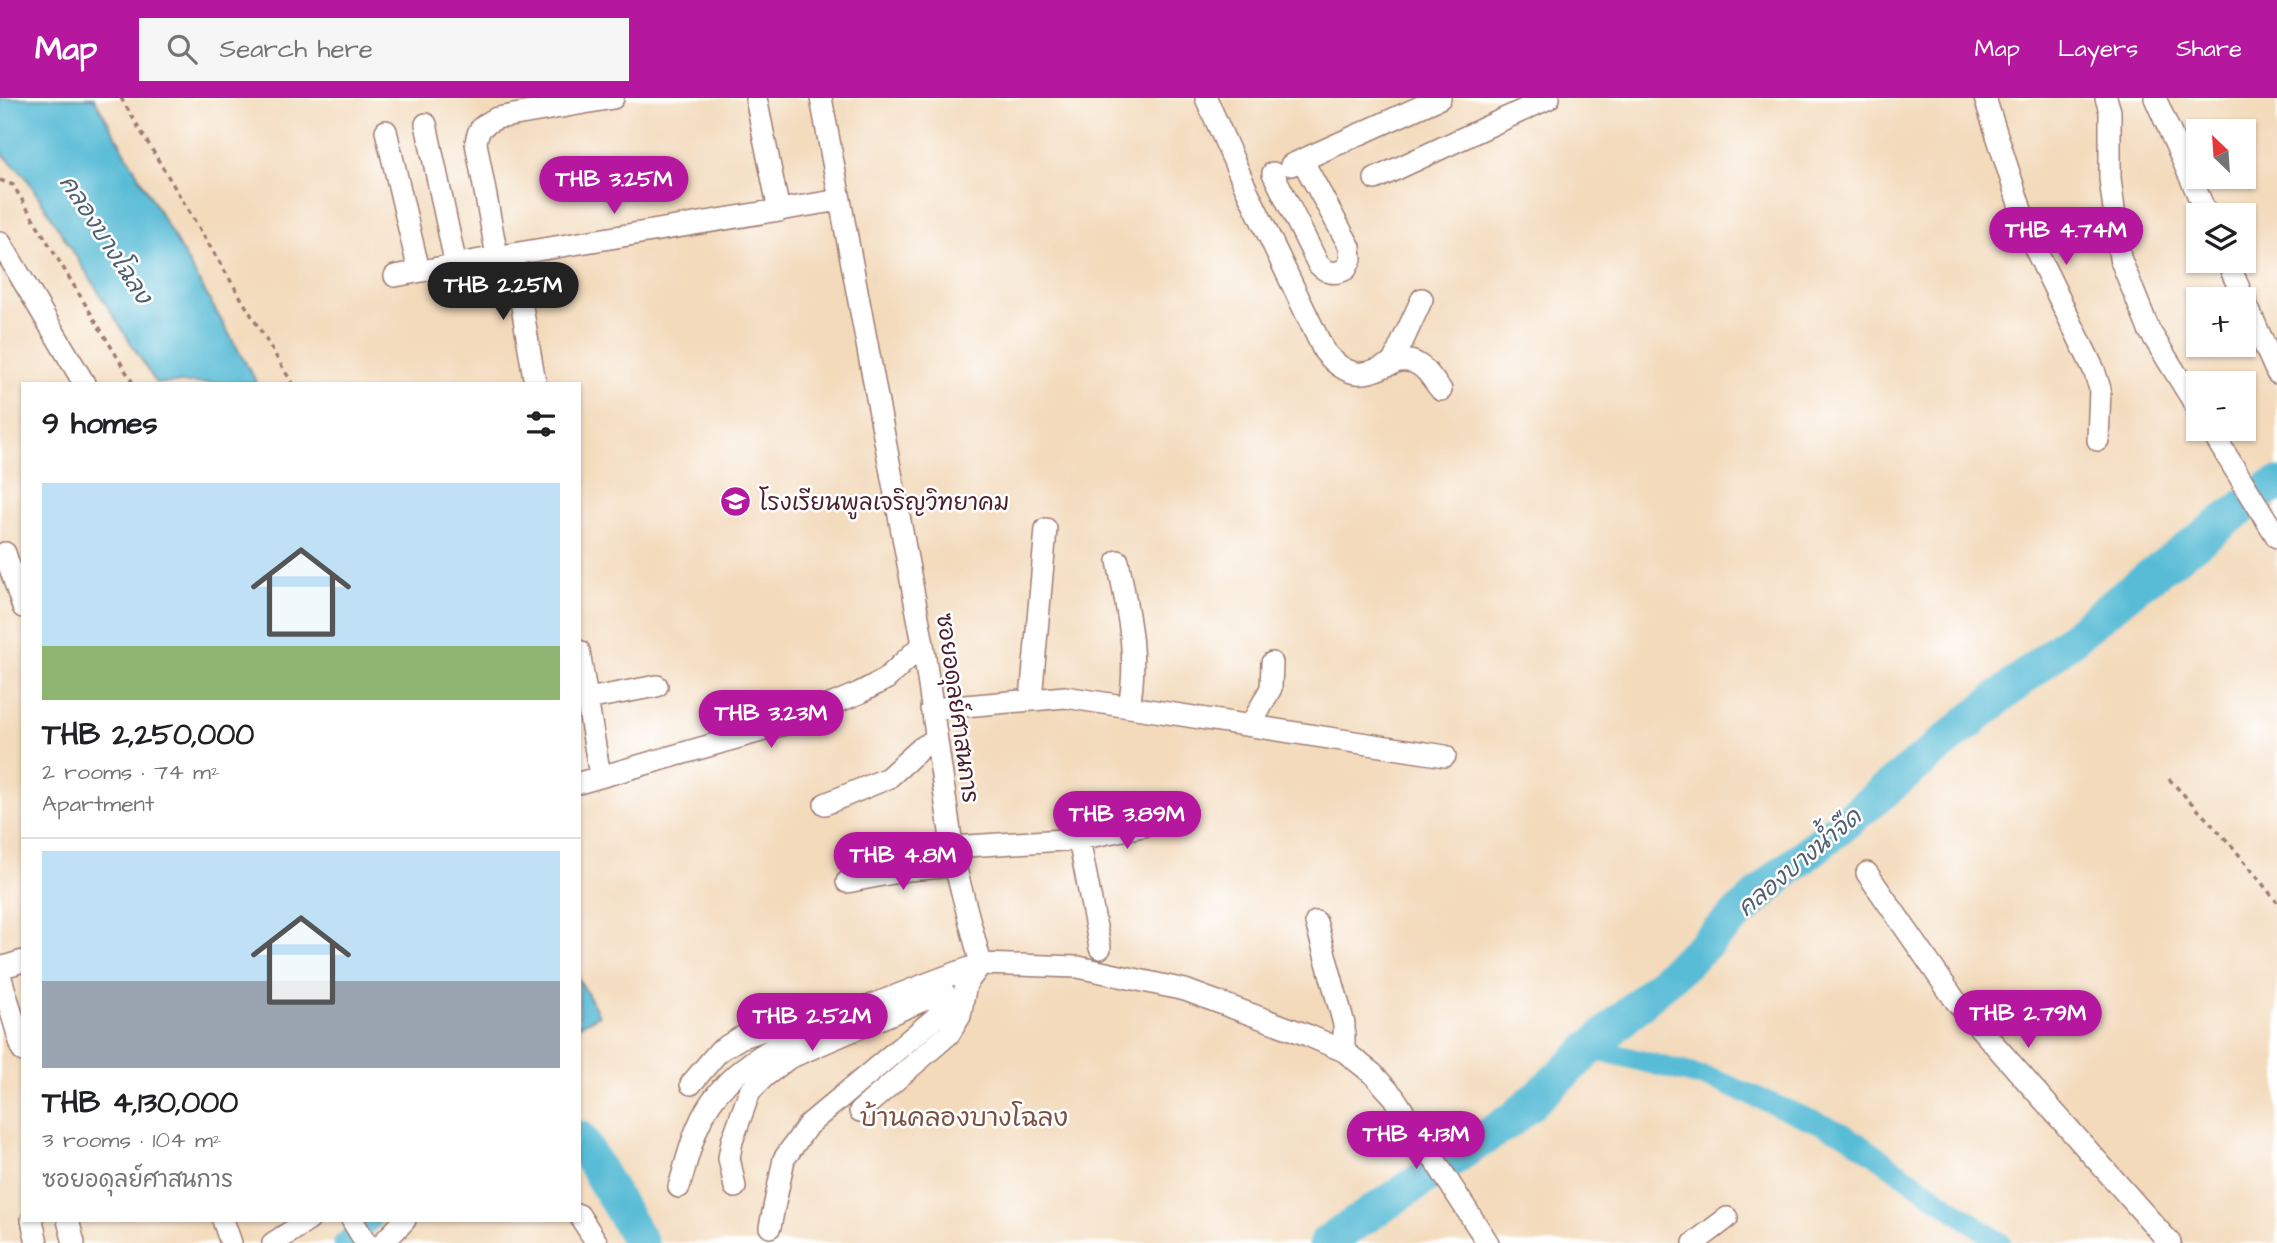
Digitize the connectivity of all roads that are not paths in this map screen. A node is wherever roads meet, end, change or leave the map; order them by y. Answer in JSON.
{"nodes":[{"id":1,"x":613,"y":98,"type":"edge"},
{"id":2,"x":756,"y":98,"type":"edge"},
{"id":3,"x":821,"y":98,"type":"edge"},
{"id":4,"x":1206,"y":98,"type":"edge"},
{"id":5,"x":1440,"y":98,"type":"edge"},
{"id":6,"x":1549,"y":98,"type":"edge"},
{"id":7,"x":1985,"y":98,"type":"edge"},
{"id":8,"x":2106,"y":98,"type":"edge"},
{"id":9,"x":2155,"y":98,"type":"edge"},
{"id":10,"x":426,"y":124,"type":"dead end"},
{"id":11,"x":386,"y":131,"type":"dead end"},
{"id":12,"x":1302,"y":160,"type":"junction"},
{"id":13,"x":1273,"y":173,"type":"junction"},
{"id":14,"x":1375,"y":179,"type":"dead end"},
{"id":15,"x":1245,"y":186,"type":"junction"},
{"id":16,"x":840,"y":201,"type":"junction"},
{"id":17,"x":2202,"y":203,"type":"edge"},
{"id":18,"x":779,"y":211,"type":"junction"},
{"id":19,"x":0,"y":242,"type":"edge"},
{"id":20,"x":505,"y":255,"type":"junction"},
{"id":21,"x":456,"y":266,"type":"junction"},
{"id":22,"x":419,"y":271,"type":"junction"},
{"id":23,"x":2232,"y":273,"type":"edge"},
{"id":24,"x":395,"y":276,"type":"dead end"},
{"id":25,"x":1422,"y":299,"type":"dead end"},
{"id":26,"x":1392,"y":364,"type":"junction"},
{"id":27,"x":2277,"y":373,"type":"edge"},
{"id":28,"x":83,"y":382,"type":"edge"},
{"id":29,"x":535,"y":382,"type":"edge"},
{"id":30,"x":2186,"y":389,"type":"edge"},
{"id":31,"x":1441,"y":390,"type":"dead end"},
{"id":32,"x":2098,"y":440,"type":"dead end"},
{"id":33,"x":2217,"y":441,"type":"edge"},
{"id":34,"x":1046,"y":529,"type":"dead end"},
{"id":35,"x":2277,"y":537,"type":"edge"},
{"id":36,"x":9,"y":551,"type":"edge"},
{"id":37,"x":1118,"y":561,"type":"dead end"},
{"id":38,"x":21,"y":599,"type":"edge"},
{"id":39,"x":923,"y":644,"type":"junction"},
{"id":40,"x":581,"y":663,"type":"edge"},
{"id":41,"x":1272,"y":663,"type":"dead end"},
{"id":42,"x":657,"y":686,"type":"dead end"},
{"id":43,"x":587,"y":699,"type":"junction"},
{"id":44,"x":1031,"y":699,"type":"junction"},
{"id":45,"x":1129,"y":705,"type":"junction"},
{"id":46,"x":931,"y":709,"type":"junction"},
{"id":47,"x":1251,"y":725,"type":"junction"},
{"id":48,"x":936,"y":739,"type":"junction"},
{"id":49,"x":1445,"y":756,"type":"dead end"},
{"id":50,"x":600,"y":776,"type":"junction"},
{"id":51,"x":581,"y":782,"type":"edge"},
{"id":52,"x":825,"y":804,"type":"dead end"},
{"id":53,"x":1167,"y":821,"type":"dead end"},
{"id":54,"x":1079,"y":839,"type":"junction"},
{"id":55,"x":953,"y":857,"type":"junction"},
{"id":56,"x":1867,"y":873,"type":"dead end"},
{"id":57,"x":847,"y":882,"type":"dead end"},
{"id":58,"x":1316,"y":922,"type":"dead end"},
{"id":59,"x":1100,"y":948,"type":"dead end"},
{"id":60,"x":21,"y":962,"type":"edge"},
{"id":61,"x":981,"y":964,"type":"junction"},
{"id":62,"x":0,"y":968,"type":"edge"},
{"id":63,"x":0,"y":975,"type":"edge"},
{"id":64,"x":966,"y":985,"type":"junction"},
{"id":65,"x":944,"y":992,"type":"junction"},
{"id":66,"x":7,"y":1017,"type":"edge"},
{"id":67,"x":800,"y":1035,"type":"junction"},
{"id":68,"x":21,"y":1047,"type":"edge"},
{"id":69,"x":1344,"y":1051,"type":"junction"},
{"id":70,"x":691,"y":1083,"type":"dead end"},
{"id":71,"x":860,"y":1111,"type":"dead end"},
{"id":72,"x":679,"y":1187,"type":"dead end"},
{"id":73,"x":735,"y":1187,"type":"dead end"},
{"id":74,"x":581,"y":1218,"type":"edge"},
{"id":75,"x":1727,"y":1218,"type":"dead end"},
{"id":76,"x":32,"y":1222,"type":"edge"},
{"id":77,"x":69,"y":1222,"type":"edge"},
{"id":78,"x":224,"y":1222,"type":"edge"},
{"id":79,"x":306,"y":1222,"type":"edge"},
{"id":80,"x":353,"y":1222,"type":"edge"},
{"id":81,"x":403,"y":1222,"type":"edge"},
{"id":82,"x":770,"y":1227,"type":"dead end"},
{"id":83,"x":37,"y":1243,"type":"edge"},
{"id":84,"x":74,"y":1243,"type":"edge"},
{"id":85,"x":231,"y":1243,"type":"edge"},
{"id":86,"x":273,"y":1243,"type":"edge"},
{"id":87,"x":366,"y":1243,"type":"edge"},
{"id":88,"x":383,"y":1243,"type":"edge"},
{"id":89,"x":597,"y":1243,"type":"edge"},
{"id":90,"x":1488,"y":1243,"type":"edge"},
{"id":91,"x":1694,"y":1243,"type":"edge"},
{"id":92,"x":2170,"y":1243,"type":"edge"}],
"edges":[{"from":1,"to":20,"type":"street"},
{"from":2,"to":18,"type":"street"},
{"from":3,"to":16,"type":"street","name":"ซอยอดุลย์ศาสนการ"},
{"from":4,"to":15,"type":"street"},
{"from":5,"to":12,"type":"street"},
{"from":6,"to":14,"type":"street"},
{"from":7,"to":32,"type":"street"},
{"from":8,"to":30,"type":"street"},
{"from":9,"to":17,"type":"street"},
{"from":10,"to":21,"type":"street"},
{"from":11,"to":22,"type":"street"},
{"from":12,"to":13,"type":"street"},
{"from":12,"to":13,"type":"street"},
{"from":13,"to":15,"type":"street"},
{"from":15,"to":26,"type":"street"},
{"from":16,"to":18,"type":"street"},
{"from":16,"to":39,"type":"street","name":"ซอยอดุลย์ศาสนการ"},
{"from":18,"to":20,"type":"street"},
{"from":19,"to":28,"type":"street"},
{"from":20,"to":21,"type":"street"},
{"from":20,"to":29,"type":"street"},
{"from":21,"to":22,"type":"street"},
{"from":22,"to":24,"type":"street"},
{"from":23,"to":27,"type":"street"},
{"from":25,"to":26,"type":"street"},
{"from":26,"to":31,"type":"street"},
{"from":33,"to":35,"type":"street"},
{"from":34,"to":44,"type":"street"},
{"from":36,"to":38,"type":"street"},
{"from":37,"to":45,"type":"street"},
{"from":39,"to":46,"type":"street","name":"ซอยอดุลย์ศาสนการ"},
{"from":39,"to":50,"type":"street"},
{"from":40,"to":43,"type":"street"},
{"from":41,"to":47,"type":"street"},
{"from":42,"to":43,"type":"street"},
{"from":43,"to":50,"type":"street"},
{"from":44,"to":45,"type":"street"},
{"from":44,"to":46,"type":"street"},
{"from":45,"to":47,"type":"street"},
{"from":46,"to":48,"type":"street","name":"ซอยอดุลย์ศาสนการ"},
{"from":47,"to":49,"type":"street"},
{"from":48,"to":52,"type":"street"},
{"from":48,"to":55,"type":"street","name":"ซอยอดุลย์ศาสนการ"},
{"from":50,"to":51,"type":"street"},
{"from":53,"to":54,"type":"street"},
{"from":54,"to":55,"type":"street"},
{"from":54,"to":59,"type":"street"},
{"from":55,"to":57,"type":"street"},
{"from":55,"to":61,"type":"street","name":"ซอยอดุลย์ศาสนการ"},
{"from":56,"to":92,"type":"street"},
{"from":58,"to":69,"type":"street"},
{"from":60,"to":62,"type":"street"},
{"from":61,"to":64,"type":"street"},
{"from":61,"to":67,"type":"street"},
{"from":61,"to":69,"type":"street"},
{"from":63,"to":66,"type":"street"},
{"from":64,"to":65,"type":"street"},
{"from":64,"to":71,"type":"street"},
{"from":65,"to":73,"type":"street"},
{"from":65,"to":82,"type":"street"},
{"from":66,"to":68,"type":"street"},
{"from":67,"to":70,"type":"street"},
{"from":67,"to":72,"type":"street"},
{"from":69,"to":90,"type":"street"},
{"from":74,"to":89,"type":"street"},
{"from":75,"to":91,"type":"street"},
{"from":76,"to":83,"type":"street"},
{"from":77,"to":84,"type":"street"},
{"from":78,"to":85,"type":"street"},
{"from":79,"to":86,"type":"street"},
{"from":80,"to":87,"type":"street"},
{"from":81,"to":88,"type":"street"}]}
